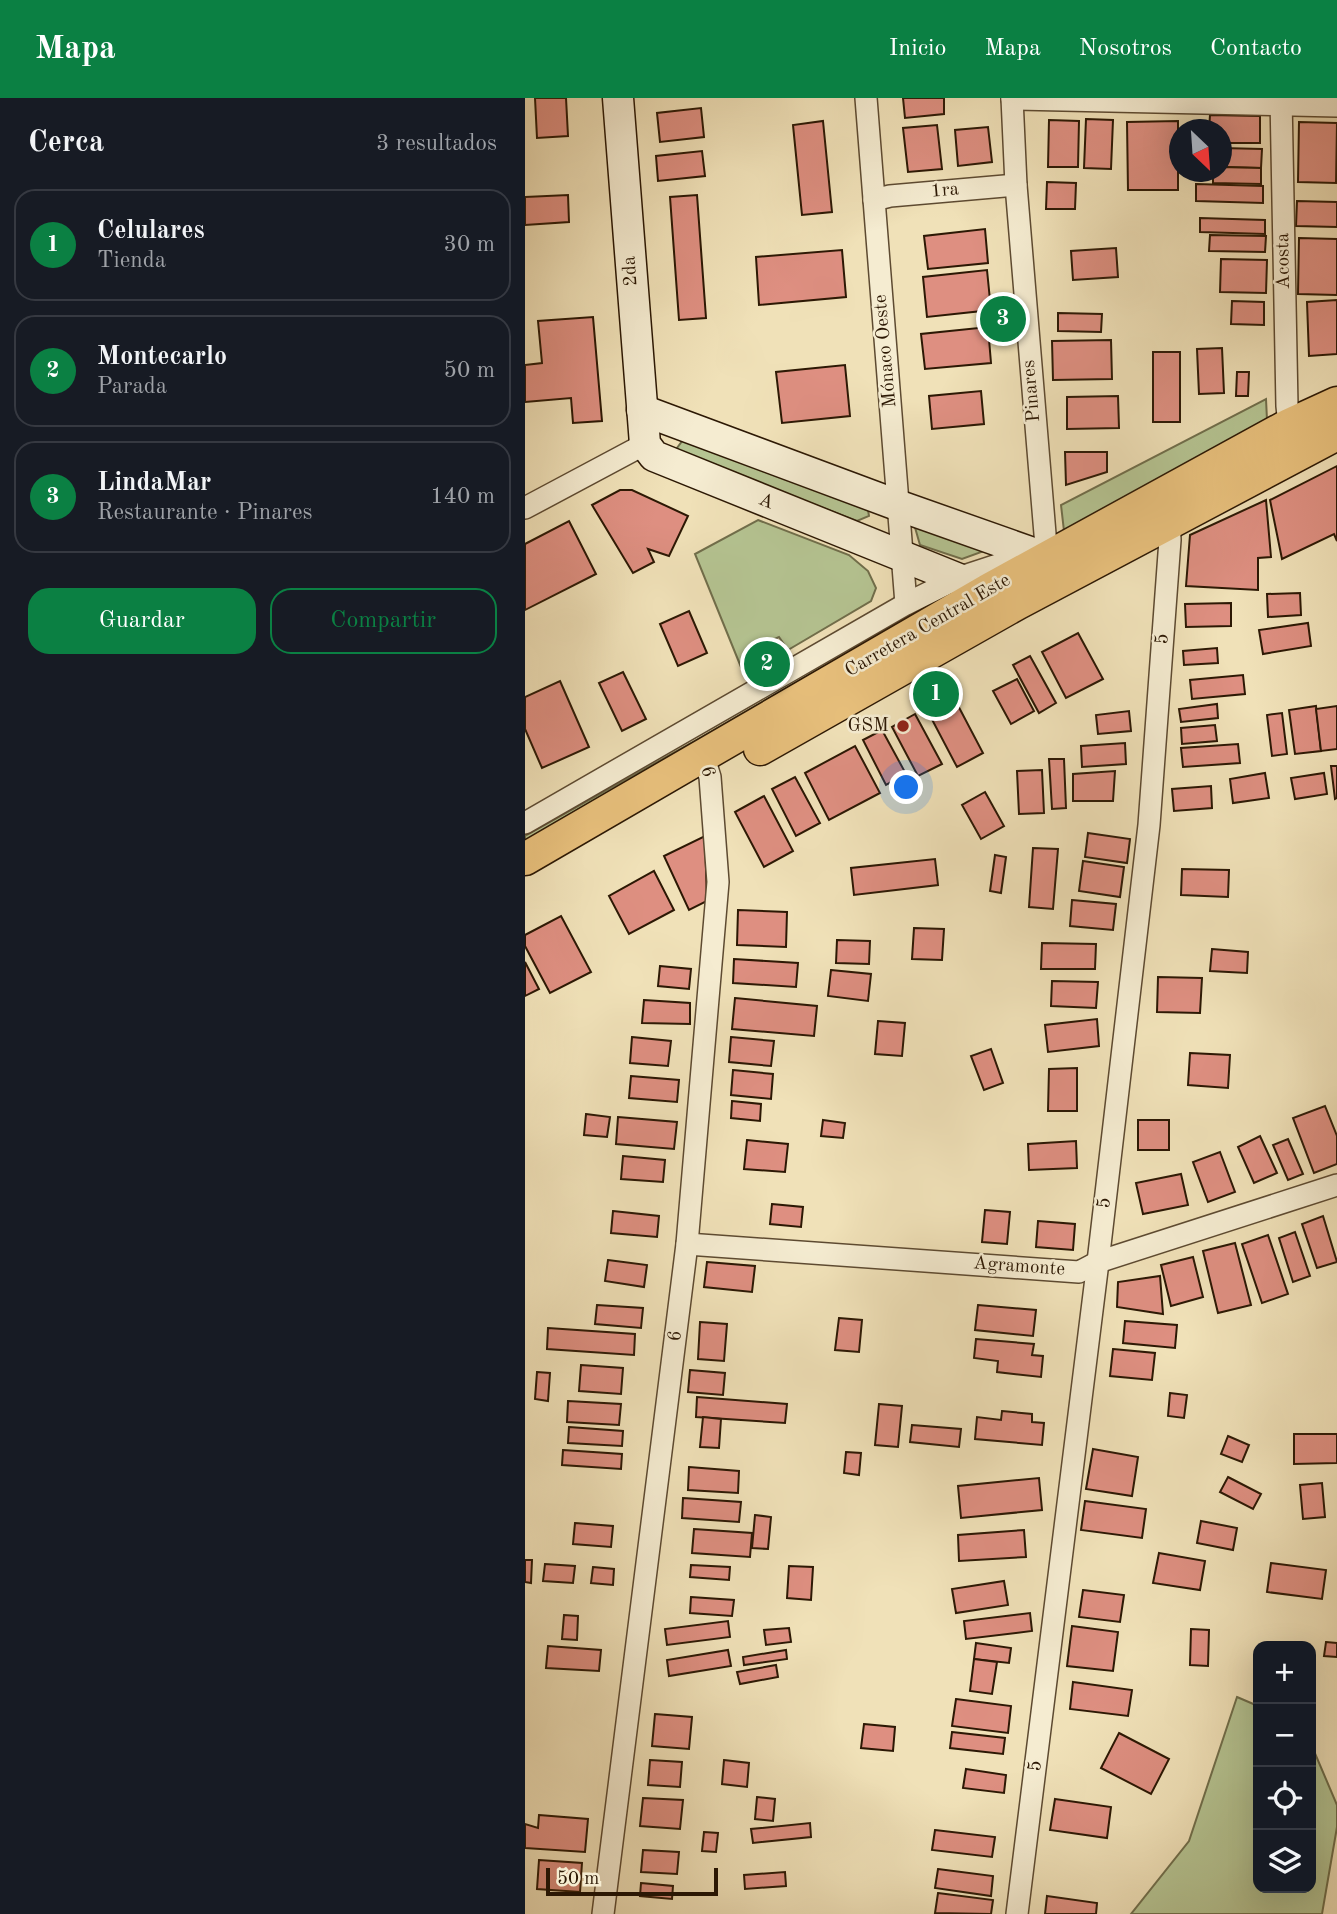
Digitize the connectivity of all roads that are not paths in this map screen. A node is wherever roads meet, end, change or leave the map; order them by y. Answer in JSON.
{"nodes":[{"id":1,"x":618,"y":98,"type":"edge"},
{"id":2,"x":866,"y":98,"type":"edge"},
{"id":3,"x":1012,"y":98,"type":"edge"},
{"id":4,"x":1281,"y":101,"type":"edge"},
{"id":5,"x":1337,"y":106,"type":"edge"},
{"id":6,"x":1016,"y":185,"type":"junction"},
{"id":7,"x":874,"y":200,"type":"junction"},
{"id":8,"x":1337,"y":403,"type":"edge"},
{"id":9,"x":642,"y":410,"type":"junction"},
{"id":10,"x":1337,"y":434,"type":"edge"},
{"id":11,"x":1294,"y":438,"type":"junction"},
{"id":12,"x":645,"y":444,"type":"junction"},
{"id":13,"x":1170,"y":489,"type":"junction"},
{"id":14,"x":897,"y":505,"type":"junction"},
{"id":15,"x":525,"y":508,"type":"edge"},
{"id":16,"x":1169,"y":521,"type":"junction"},
{"id":17,"x":902,"y":557,"type":"junction"},
{"id":18,"x":1050,"y":562,"type":"junction"},
{"id":19,"x":958,"y":578,"type":"junction"},
{"id":20,"x":988,"y":590,"type":"junction"},
{"id":21,"x":1018,"y":603,"type":"junction"},
{"id":22,"x":906,"y":604,"type":"junction"},
{"id":23,"x":707,"y":767,"type":"junction"},
{"id":24,"x":525,"y":823,"type":"edge"},
{"id":25,"x":525,"y":859,"type":"edge"},
{"id":26,"x":525,"y":883,"type":"edge"},
{"id":27,"x":1337,"y":1185,"type":"edge"},
{"id":28,"x":687,"y":1244,"type":"junction"},
{"id":29,"x":1098,"y":1262,"type":"junction"},
{"id":30,"x":603,"y":1914,"type":"edge"},
{"id":31,"x":1017,"y":1914,"type":"edge"}],
"edges":[{"from":1,"to":9,"type":"street","name":"2da"},
{"from":2,"to":7,"type":"street","name":"Mónaco Oeste"},
{"from":3,"to":4,"type":"street"},
{"from":3,"to":6,"type":"street","name":"Pinares"},
{"from":4,"to":5,"type":"street"},
{"from":4,"to":11,"type":"street","name":"Acosta"},
{"from":6,"to":7,"type":"street","name":"1ra"},
{"from":6,"to":18,"type":"street","name":"Pinares"},
{"from":7,"to":14,"type":"street","name":"Mónaco Oeste"},
{"from":8,"to":11,"type":"main road","name":"Carretera Central Este"},
{"from":9,"to":12,"type":"street","name":"2da"},
{"from":9,"to":14,"type":"street"},
{"from":10,"to":11,"type":"main road","name":"Carretera Central Este"},
{"from":11,"to":13,"type":"main road","name":"Carretera Central Este"},
{"from":11,"to":16,"type":"main road","name":"Carretera Central Este"},
{"from":12,"to":15,"type":"street"},
{"from":12,"to":17,"type":"street","name":"A"},
{"from":13,"to":16,"type":"street","name":"5"},
{"from":13,"to":18,"type":"main road","name":"Carretera Central Este"},
{"from":14,"to":17,"type":"street","name":"Mónaco Oeste"},
{"from":14,"to":18,"type":"street"},
{"from":16,"to":18,"type":"main road","name":"Carretera Central Este"},
{"from":16,"to":29,"type":"street","name":"5"},
{"from":17,"to":19,"type":"street","name":"A"},
{"from":17,"to":22,"type":"street","name":"Mónaco Oeste"},
{"from":18,"to":19,"type":"street"},
{"from":18,"to":20,"type":"main road","name":"Carretera Central Este"},
{"from":18,"to":21,"type":"main road","name":"Carretera Central Este"},
{"from":19,"to":20,"type":"street","name":"A"},
{"from":19,"to":22,"type":"street"},
{"from":20,"to":21,"type":"street","name":"A"},
{"from":20,"to":23,"type":"main road","name":"Carretera Central Este"},
{"from":21,"to":23,"type":"main road","name":"Carretera Central Este"},
{"from":22,"to":24,"type":"street"},
{"from":23,"to":25,"type":"main road","name":"Carretera Central Este"},
{"from":23,"to":26,"type":"main road","name":"Carretera Central Este"},
{"from":23,"to":28,"type":"street","name":"6"},
{"from":27,"to":29,"type":"street","name":"Agramonte"},
{"from":28,"to":29,"type":"street","name":"Agramonte"},
{"from":28,"to":30,"type":"street","name":"6"},
{"from":29,"to":31,"type":"street","name":"5"}]}
